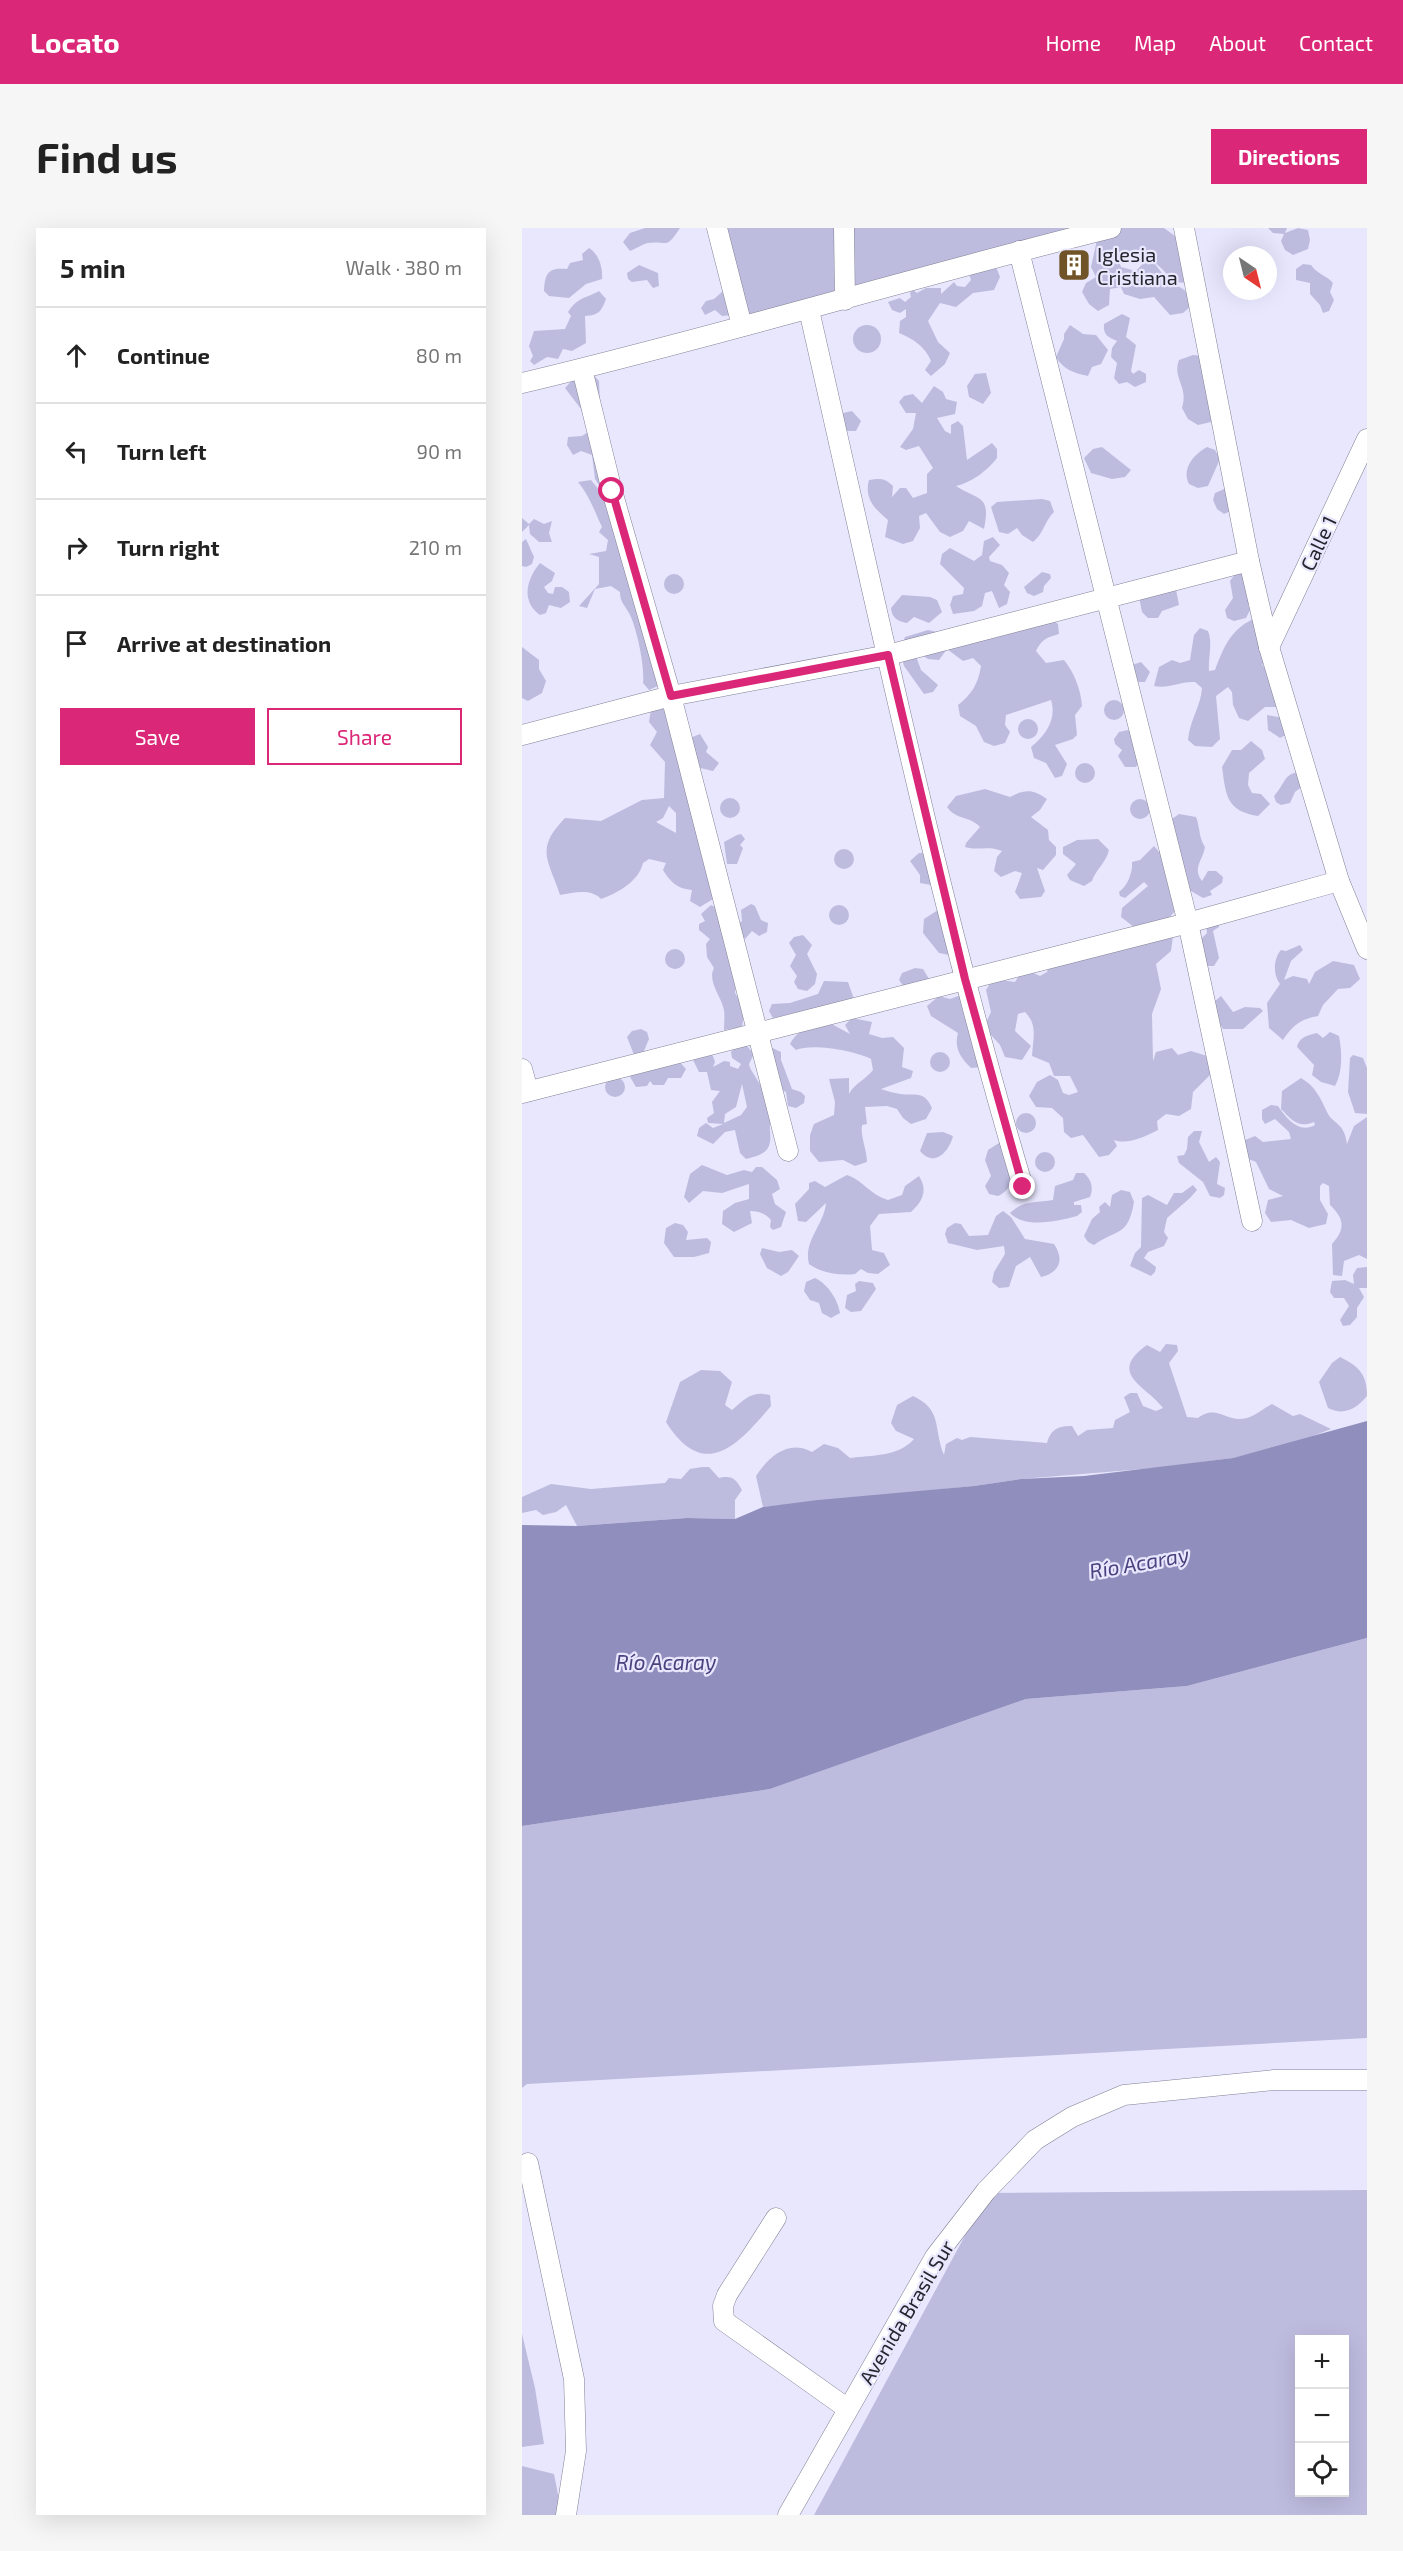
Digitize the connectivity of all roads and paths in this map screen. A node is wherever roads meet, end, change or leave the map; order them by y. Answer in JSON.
{"nodes":[{"id":1,"x":717,"y":228,"type":"edge"},
{"id":2,"x":844,"y":228,"type":"edge"},
{"id":3,"x":1111,"y":228,"type":"edge"},
{"id":4,"x":1184,"y":228,"type":"edge"},
{"id":5,"x":1082,"y":232,"type":"edge"},
{"id":6,"x":1019,"y":251,"type":"junction"},
{"id":7,"x":845,"y":300,"type":"junction"},
{"id":8,"x":809,"y":310,"type":"junction"},
{"id":9,"x":742,"y":326,"type":"junction"},
{"id":10,"x":582,"y":369,"type":"junction"},
{"id":11,"x":522,"y":383,"type":"edge"},
{"id":12,"x":1367,"y":439,"type":"edge"},
{"id":13,"x":1249,"y":561,"type":"junction"},
{"id":14,"x":1105,"y":598,"type":"junction"},
{"id":15,"x":1269,"y":647,"type":"junction"},
{"id":16,"x":888,"y":655,"type":"junction"},
{"id":17,"x":671,"y":696,"type":"junction"},
{"id":18,"x":522,"y":735,"type":"edge"},
{"id":19,"x":1339,"y":881,"type":"junction"},
{"id":20,"x":1188,"y":923,"type":"junction"},
{"id":21,"x":1365,"y":931,"type":"edge"},
{"id":22,"x":965,"y":979,"type":"junction"},
{"id":23,"x":757,"y":1033,"type":"junction"},
{"id":24,"x":522,"y":1069,"type":"edge"},
{"id":25,"x":525,"y":1092,"type":"edge"},
{"id":26,"x":788,"y":1151,"type":"dead end"},
{"id":27,"x":1023,"y":1187,"type":"dead end"},
{"id":28,"x":1252,"y":1221,"type":"dead end"},
{"id":29,"x":1367,"y":2080,"type":"edge"},
{"id":30,"x":528,"y":2163,"type":"dead end"},
{"id":31,"x":776,"y":2218,"type":"dead end"},
{"id":32,"x":848,"y":2409,"type":"junction"},
{"id":33,"x":566,"y":2515,"type":"edge"},
{"id":34,"x":788,"y":2515,"type":"edge"}],
"edges":[{"from":1,"to":9,"type":"street"},
{"from":2,"to":7,"type":"street"},
{"from":3,"to":5,"type":"street"},
{"from":4,"to":13,"type":"street"},
{"from":5,"to":6,"type":"street"},
{"from":6,"to":7,"type":"street"},
{"from":6,"to":14,"type":"street"},
{"from":7,"to":8,"type":"street"},
{"from":8,"to":9,"type":"street"},
{"from":8,"to":16,"type":"street"},
{"from":9,"to":10,"type":"street"},
{"from":10,"to":11,"type":"street"},
{"from":10,"to":17,"type":"street"},
{"from":12,"to":15,"type":"street","name":"Calle 1"},
{"from":13,"to":14,"type":"street"},
{"from":13,"to":15,"type":"street"},
{"from":14,"to":16,"type":"street"},
{"from":14,"to":20,"type":"street"},
{"from":15,"to":19,"type":"street"},
{"from":16,"to":17,"type":"street"},
{"from":16,"to":22,"type":"street"},
{"from":17,"to":18,"type":"street"},
{"from":17,"to":23,"type":"street"},
{"from":19,"to":20,"type":"street"},
{"from":19,"to":21,"type":"street"},
{"from":20,"to":22,"type":"street"},
{"from":20,"to":28,"type":"street"},
{"from":22,"to":23,"type":"street"},
{"from":22,"to":27,"type":"street"},
{"from":23,"to":25,"type":"street"},
{"from":23,"to":26,"type":"street"},
{"from":24,"to":25,"type":"street"},
{"from":29,"to":32,"type":"street","name":"Avenida Brasil Sur"},
{"from":30,"to":33,"type":"street"},
{"from":31,"to":32,"type":"street"},
{"from":32,"to":34,"type":"street","name":"Avenida Brasil Sur"}]}
